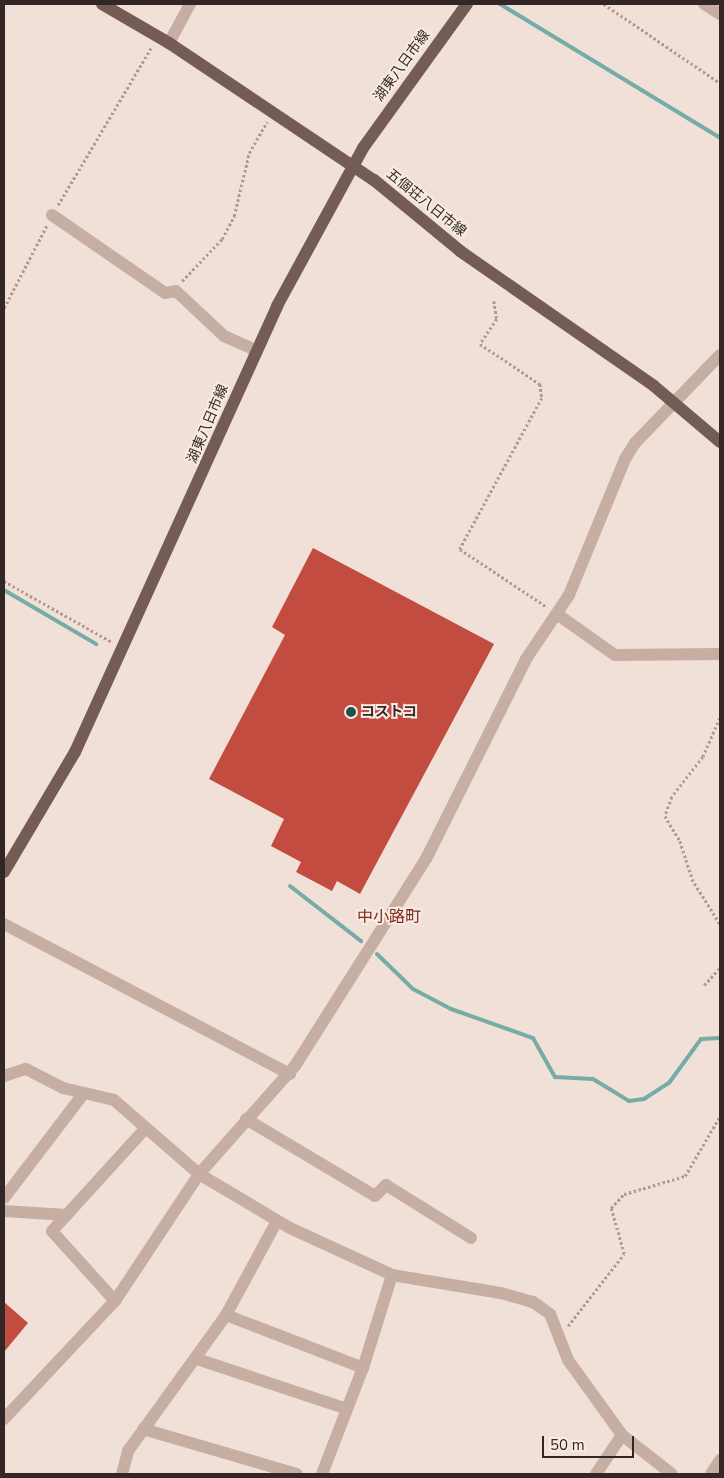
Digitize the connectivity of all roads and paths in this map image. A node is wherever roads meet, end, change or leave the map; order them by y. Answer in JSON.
{"nodes":[{"id":1,"x":102,"y":4,"type":"edge"},
{"id":2,"x":190,"y":4,"type":"edge"},
{"id":3,"x":467,"y":4,"type":"edge"},
{"id":4,"x":604,"y":4,"type":"edge"},
{"id":5,"x":704,"y":4,"type":"edge"},
{"id":6,"x":720,"y":14,"type":"edge"},
{"id":7,"x":164,"y":40,"type":"junction"},
{"id":8,"x":720,"y":83,"type":"edge"},
{"id":9,"x":273,"y":112,"type":"junction"},
{"id":10,"x":354,"y":168,"type":"junction"},
{"id":11,"x":52,"y":215,"type":"junction"},
{"id":12,"x":168,"y":294,"type":"junction"},
{"id":13,"x":494,"y":301,"type":"dead end"},
{"id":14,"x":4,"y":308,"type":"edge"},
{"id":15,"x":256,"y":350,"type":"junction"},
{"id":16,"x":720,"y":355,"type":"edge"},
{"id":17,"x":676,"y":404,"type":"junction"},
{"id":18,"x":720,"y":442,"type":"edge"},
{"id":19,"x":4,"y":581,"type":"edge"},
{"id":20,"x":553,"y":611,"type":"junction"},
{"id":21,"x":124,"y":648,"type":"junction"},
{"id":22,"x":720,"y":654,"type":"edge"},
{"id":23,"x":720,"y":718,"type":"edge"},
{"id":24,"x":4,"y":872,"type":"edge"},
{"id":25,"x":4,"y":924,"type":"edge"},
{"id":26,"x":720,"y":924,"type":"edge"},
{"id":27,"x":720,"y":968,"type":"edge"},
{"id":28,"x":704,"y":985,"type":"dead end"},
{"id":29,"x":290,"y":1074,"type":"junction"},
{"id":30,"x":4,"y":1076,"type":"edge"},
{"id":31,"x":84,"y":1093,"type":"junction"},
{"id":32,"x":720,"y":1116,"type":"edge"},
{"id":33,"x":246,"y":1119,"type":"junction"},
{"id":34,"x":144,"y":1130,"type":"junction"},
{"id":35,"x":199,"y":1174,"type":"junction"},
{"id":36,"x":4,"y":1198,"type":"edge"},
{"id":37,"x":4,"y":1211,"type":"edge"},
{"id":38,"x":67,"y":1215,"type":"junction"},
{"id":39,"x":277,"y":1221,"type":"junction"},
{"id":40,"x":471,"y":1238,"type":"dead end"},
{"id":41,"x":392,"y":1275,"type":"junction"},
{"id":42,"x":115,"y":1301,"type":"junction"},
{"id":43,"x":226,"y":1316,"type":"junction"},
{"id":44,"x":560,"y":1336,"type":"junction"},
{"id":45,"x":198,"y":1359,"type":"junction"},
{"id":46,"x":363,"y":1368,"type":"junction"},
{"id":47,"x":347,"y":1409,"type":"junction"},
{"id":48,"x":4,"y":1419,"type":"edge"},
{"id":49,"x":143,"y":1428,"type":"junction"},
{"id":50,"x":622,"y":1435,"type":"junction"},
{"id":51,"x":720,"y":1460,"type":"edge"},
{"id":52,"x":122,"y":1474,"type":"edge"},
{"id":53,"x":297,"y":1474,"type":"edge"},
{"id":54,"x":322,"y":1474,"type":"edge"},
{"id":55,"x":596,"y":1474,"type":"edge"},
{"id":56,"x":672,"y":1474,"type":"edge"},
{"id":57,"x":710,"y":1474,"type":"edge"}],
"edges":[{"from":1,"to":7,"type":"main road","name":"五個荘八日市線"},
{"from":2,"to":7,"type":"street"},
{"from":3,"to":10,"type":"main road","name":"湖東八日市線"},
{"from":4,"to":8,"type":"path"},
{"from":5,"to":6,"type":"street"},
{"from":7,"to":9,"type":"main road","name":"五個荘八日市線"},
{"from":7,"to":11,"type":"path"},
{"from":9,"to":10,"type":"main road","name":"五個荘八日市線"},
{"from":9,"to":12,"type":"path"},
{"from":10,"to":15,"type":"main road","name":"湖東八日市線"},
{"from":10,"to":17,"type":"main road","name":"五個荘八日市線"},
{"from":11,"to":12,"type":"street"},
{"from":11,"to":14,"type":"path"},
{"from":12,"to":15,"type":"street"},
{"from":13,"to":20,"type":"path"},
{"from":15,"to":21,"type":"main road","name":"湖東八日市線"},
{"from":16,"to":17,"type":"street"},
{"from":17,"to":18,"type":"main road","name":"五個荘八日市線"},
{"from":17,"to":20,"type":"street"},
{"from":19,"to":21,"type":"path"},
{"from":20,"to":22,"type":"street"},
{"from":20,"to":29,"type":"street"},
{"from":21,"to":24,"type":"main road","name":"湖東八日市線"},
{"from":23,"to":26,"type":"path"},
{"from":25,"to":29,"type":"street"},
{"from":27,"to":28,"type":"path"},
{"from":29,"to":33,"type":"street"},
{"from":30,"to":31,"type":"street"},
{"from":31,"to":34,"type":"street"},
{"from":31,"to":36,"type":"street"},
{"from":32,"to":44,"type":"path"},
{"from":33,"to":35,"type":"street"},
{"from":33,"to":40,"type":"street"},
{"from":34,"to":35,"type":"street"},
{"from":34,"to":38,"type":"street"},
{"from":35,"to":39,"type":"street"},
{"from":35,"to":42,"type":"street"},
{"from":37,"to":38,"type":"street"},
{"from":38,"to":42,"type":"street"},
{"from":39,"to":41,"type":"street"},
{"from":39,"to":43,"type":"street"},
{"from":41,"to":44,"type":"street"},
{"from":41,"to":46,"type":"street"},
{"from":42,"to":48,"type":"street"},
{"from":43,"to":45,"type":"street"},
{"from":43,"to":46,"type":"street"},
{"from":44,"to":50,"type":"street"},
{"from":45,"to":47,"type":"street"},
{"from":45,"to":49,"type":"street"},
{"from":46,"to":47,"type":"street"},
{"from":47,"to":54,"type":"street"},
{"from":49,"to":52,"type":"street"},
{"from":49,"to":53,"type":"street"},
{"from":50,"to":55,"type":"street"},
{"from":50,"to":56,"type":"street"},
{"from":51,"to":57,"type":"street"}]}
